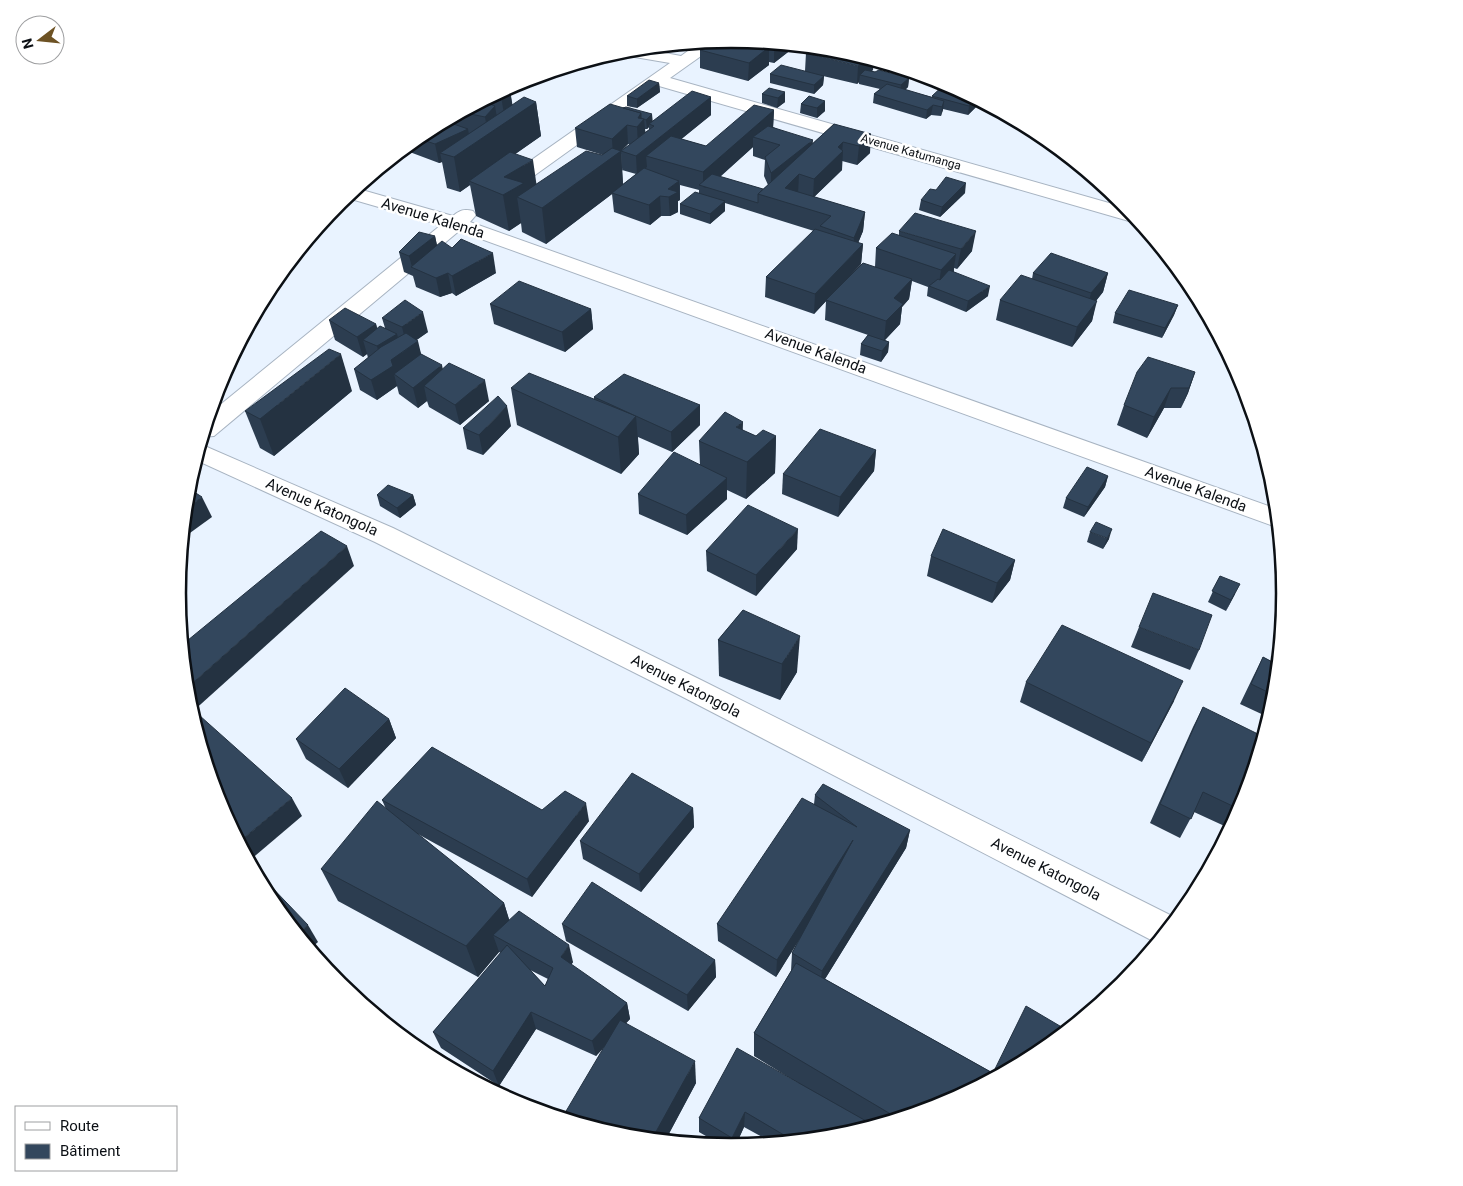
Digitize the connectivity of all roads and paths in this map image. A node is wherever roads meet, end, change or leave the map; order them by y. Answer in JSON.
{"nodes":[{"id":1,"x":701,"y":49,"type":"edge"},
{"id":2,"x":647,"y":54,"type":"edge"},
{"id":3,"x":683,"y":61,"type":"junction"},
{"id":4,"x":658,"y":80,"type":"junction"},
{"id":5,"x":359,"y":195,"type":"edge"},
{"id":6,"x":1123,"y":213,"type":"edge"},
{"id":7,"x":455,"y":223,"type":"junction"},
{"id":8,"x":214,"y":423,"type":"edge"},
{"id":9,"x":204,"y":454,"type":"edge"},
{"id":10,"x":1271,"y":517,"type":"edge"},
{"id":11,"x":1161,"y":928,"type":"edge"}],
"edges":[{"from":1,"to":3,"type":"street"},
{"from":2,"to":3,"type":"street"},
{"from":3,"to":4,"type":"street"},
{"from":4,"to":6,"type":"street","name":"Avenue Katumanga"},
{"from":4,"to":7,"type":"street"},
{"from":5,"to":7,"type":"street","name":"Avenue Kalenda"},
{"from":7,"to":8,"type":"street"},
{"from":7,"to":10,"type":"street","name":"Avenue Kalenda"},
{"from":9,"to":11,"type":"street","name":"Avenue Katongola"}]}
